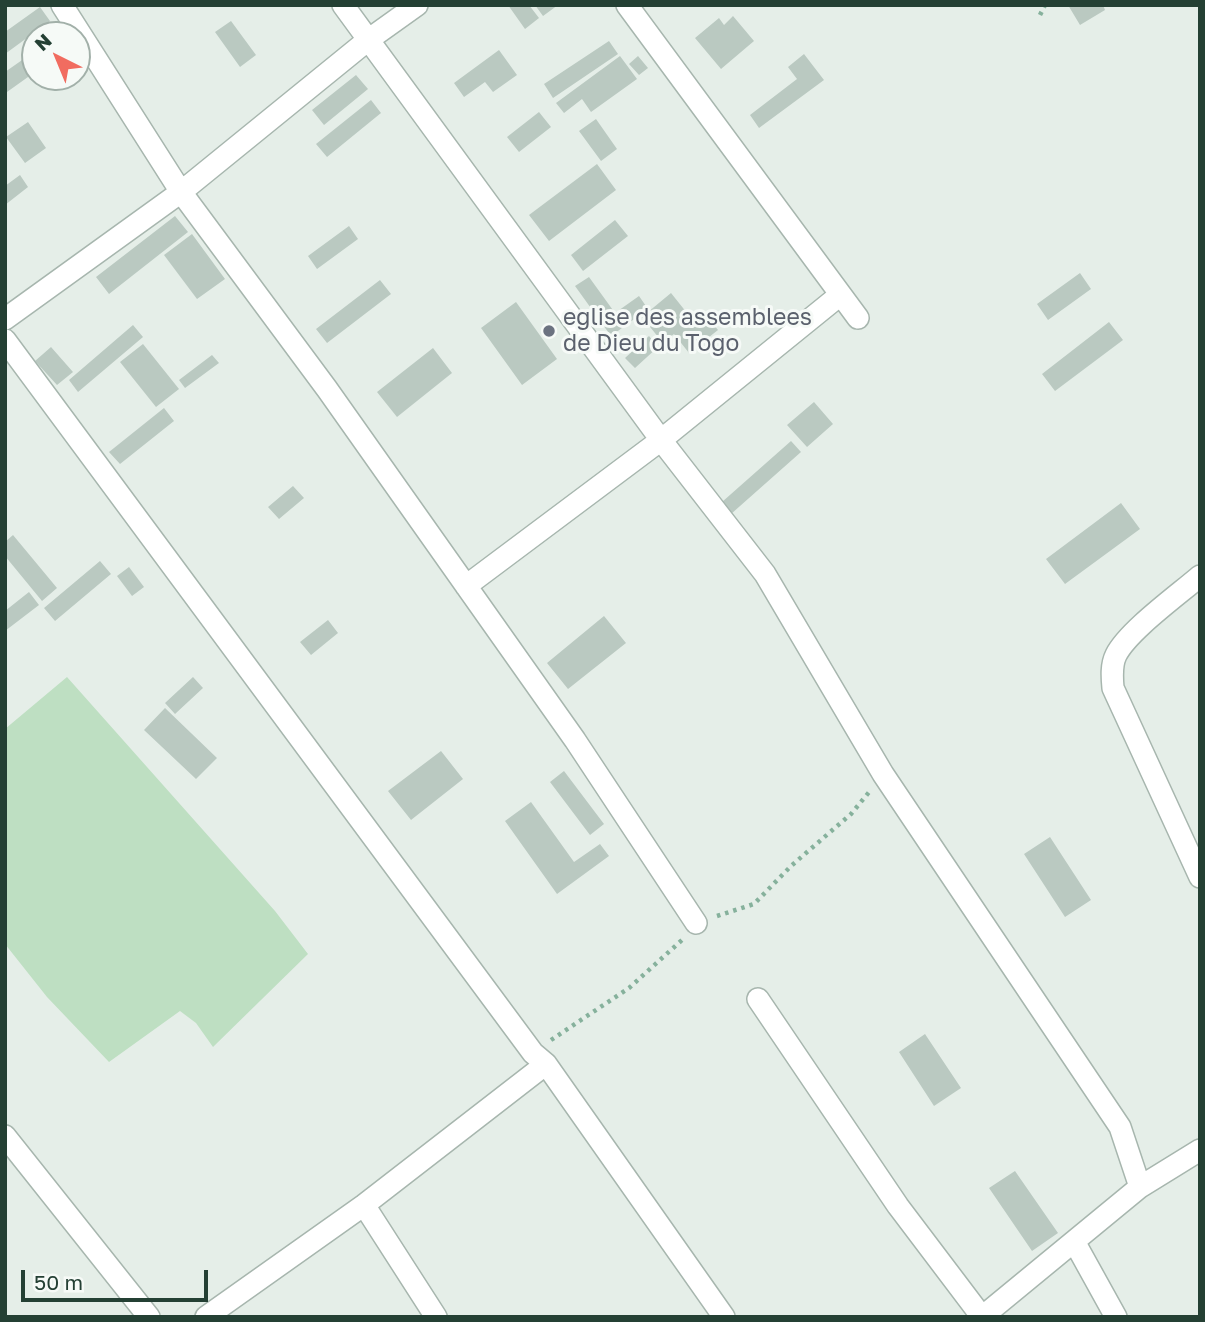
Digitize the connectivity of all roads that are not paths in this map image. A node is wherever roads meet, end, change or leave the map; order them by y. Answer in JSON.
{"nodes":[{"id":1,"x":62,"y":5,"type":"edge"},
{"id":2,"x":343,"y":5,"type":"edge"},
{"id":3,"x":417,"y":5,"type":"edge"},
{"id":4,"x":627,"y":5,"type":"edge"},
{"id":5,"x":368,"y":40,"type":"junction"},
{"id":6,"x":181,"y":192,"type":"junction"},
{"id":7,"x":840,"y":295,"type":"junction"},
{"id":8,"x":858,"y":318,"type":"dead end"},
{"id":9,"x":5,"y":319,"type":"edge"},
{"id":10,"x":5,"y":340,"type":"edge"},
{"id":11,"x":661,"y":440,"type":"junction"},
{"id":12,"x":1200,"y":576,"type":"edge"},
{"id":13,"x":466,"y":586,"type":"junction"},
{"id":14,"x":1200,"y":877,"type":"edge"},
{"id":15,"x":696,"y":923,"type":"dead end"},
{"id":16,"x":758,"y":999,"type":"dead end"},
{"id":17,"x":546,"y":1064,"type":"junction"},
{"id":18,"x":5,"y":1136,"type":"edge"},
{"id":19,"x":1200,"y":1150,"type":"edge"},
{"id":20,"x":1140,"y":1187,"type":"junction"},
{"id":21,"x":364,"y":1205,"type":"junction"},
{"id":22,"x":1074,"y":1243,"type":"junction"},
{"id":23,"x":149,"y":1317,"type":"edge"},
{"id":24,"x":206,"y":1317,"type":"edge"},
{"id":25,"x":436,"y":1317,"type":"edge"},
{"id":26,"x":724,"y":1317,"type":"edge"},
{"id":27,"x":1116,"y":1317,"type":"edge"}],
"edges":[{"from":1,"to":6,"type":"street"},
{"from":2,"to":5,"type":"street"},
{"from":3,"to":5,"type":"street"},
{"from":4,"to":7,"type":"street"},
{"from":5,"to":6,"type":"street"},
{"from":5,"to":11,"type":"street"},
{"from":6,"to":9,"type":"street"},
{"from":6,"to":13,"type":"street"},
{"from":7,"to":8,"type":"street"},
{"from":7,"to":11,"type":"street"},
{"from":10,"to":17,"type":"street"},
{"from":11,"to":13,"type":"street"},
{"from":11,"to":20,"type":"street"},
{"from":12,"to":14,"type":"street"},
{"from":13,"to":15,"type":"street"},
{"from":16,"to":22,"type":"street"},
{"from":17,"to":21,"type":"street"},
{"from":17,"to":26,"type":"street"},
{"from":18,"to":23,"type":"street"},
{"from":19,"to":20,"type":"street"},
{"from":20,"to":22,"type":"street"},
{"from":21,"to":24,"type":"street"},
{"from":21,"to":25,"type":"street"},
{"from":22,"to":27,"type":"street"}]}
